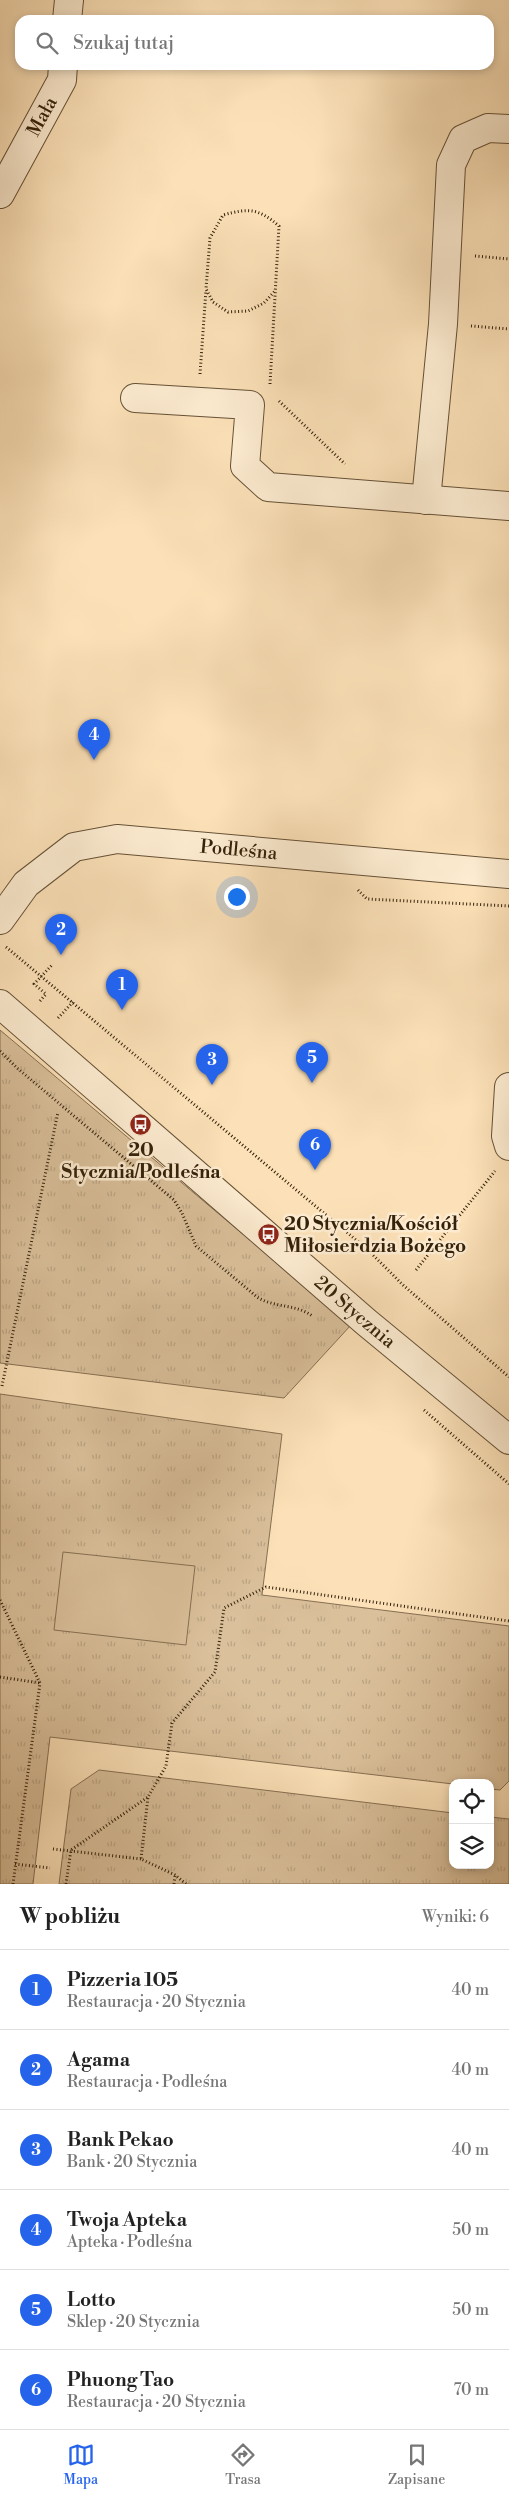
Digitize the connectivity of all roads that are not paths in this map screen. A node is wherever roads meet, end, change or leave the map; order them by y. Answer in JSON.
{"nodes":[{"id":1,"x":69,"y":0,"type":"edge"},
{"id":2,"x":68,"y":15,"type":"edge"},
{"id":3,"x":63,"y":70,"type":"edge"},
{"id":4,"x":509,"y":129,"type":"edge"},
{"id":5,"x":0,"y":194,"type":"edge"},
{"id":6,"x":135,"y":398,"type":"dead end"},
{"id":7,"x":426,"y":500,"type":"junction"},
{"id":8,"x":509,"y":506,"type":"edge"},
{"id":9,"x":509,"y":874,"type":"edge"},
{"id":10,"x":0,"y":920,"type":"edge"},
{"id":11,"x":0,"y":1004,"type":"edge"},
{"id":12,"x":509,"y":1087,"type":"edge"},
{"id":13,"x":503,"y":1157,"type":"edge"},
{"id":14,"x":509,"y":1440,"type":"edge"}],
"edges":[{"from":1,"to":2,"type":"street"},
{"from":3,"to":5,"type":"street","name":"Mała"},
{"from":4,"to":7,"type":"street"},
{"from":6,"to":7,"type":"street"},
{"from":7,"to":8,"type":"street"},
{"from":9,"to":10,"type":"street","name":"Podleśna"},
{"from":11,"to":14,"type":"street","name":"20 Stycznia"},
{"from":12,"to":13,"type":"street"}]}
